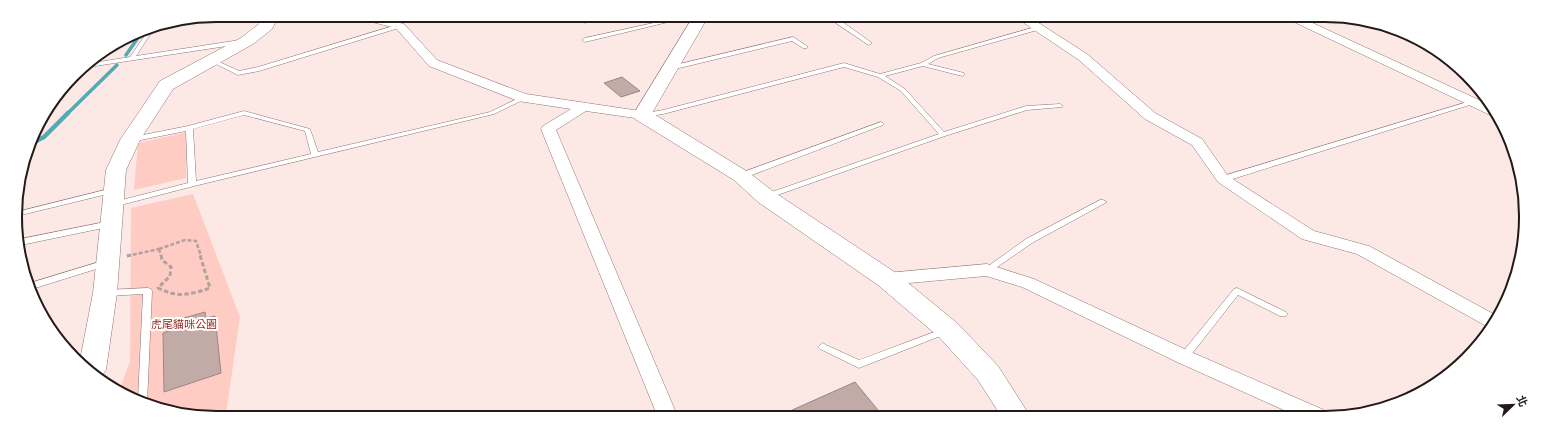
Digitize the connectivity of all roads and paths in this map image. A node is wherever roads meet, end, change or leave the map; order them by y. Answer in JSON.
{"nodes":[{"id":1,"x":268,"y":22,"type":"edge"},
{"id":2,"x":390,"y":22,"type":"edge"},
{"id":3,"x":664,"y":22,"type":"edge"},
{"id":4,"x":698,"y":22,"type":"edge"},
{"id":5,"x":840,"y":22,"type":"edge"},
{"id":6,"x":1027,"y":22,"type":"edge"},
{"id":7,"x":1031,"y":22,"type":"edge"},
{"id":8,"x":1302,"y":22,"type":"edge"},
{"id":9,"x":400,"y":26,"type":"junction"},
{"id":10,"x":149,"y":34,"type":"edge"},
{"id":11,"x":585,"y":40,"type":"dead end"},
{"id":12,"x":247,"y":41,"type":"junction"},
{"id":13,"x":869,"y":43,"type":"dead end"},
{"id":14,"x":805,"y":47,"type":"dead end"},
{"id":15,"x":132,"y":58,"type":"junction"},
{"id":16,"x":213,"y":60,"type":"junction"},
{"id":17,"x":96,"y":64,"type":"edge"},
{"id":18,"x":924,"y":64,"type":"junction"},
{"id":19,"x":671,"y":68,"type":"junction"},
{"id":20,"x":962,"y":74,"type":"dead end"},
{"id":21,"x":880,"y":76,"type":"junction"},
{"id":22,"x":523,"y":98,"type":"junction"},
{"id":23,"x":1474,"y":102,"type":"junction"},
{"id":24,"x":1060,"y":106,"type":"dead end"},
{"id":25,"x":583,"y":107,"type":"junction"},
{"id":26,"x":1486,"y":108,"type":"edge"},
{"id":27,"x":642,"y":115,"type":"junction"},
{"id":28,"x":881,"y":124,"type":"dead end"},
{"id":29,"x":189,"y":128,"type":"junction"},
{"id":30,"x":943,"y":135,"type":"junction"},
{"id":31,"x":130,"y":140,"type":"junction"},
{"id":32,"x":315,"y":154,"type":"junction"},
{"id":33,"x":741,"y":176,"type":"junction"},
{"id":34,"x":1222,"y":178,"type":"junction"},
{"id":35,"x":192,"y":184,"type":"junction"},
{"id":36,"x":766,"y":197,"type":"junction"},
{"id":37,"x":1103,"y":202,"type":"dead end"},
{"id":38,"x":112,"y":206,"type":"junction"},
{"id":39,"x":22,"y":214,"type":"edge"},
{"id":40,"x":24,"y":241,"type":"edge"},
{"id":41,"x":159,"y":249,"type":"junction"},
{"id":42,"x":126,"y":250,"type":"dead end"},
{"id":43,"x":107,"y":263,"type":"junction"},
{"id":44,"x":988,"y":270,"type":"junction"},
{"id":45,"x":887,"y":279,"type":"junction"},
{"id":46,"x":35,"y":286,"type":"edge"},
{"id":47,"x":105,"y":293,"type":"junction"},
{"id":48,"x":1283,"y":314,"type":"dead end"},
{"id":49,"x":1490,"y":319,"type":"edge"},
{"id":50,"x":948,"y":330,"type":"junction"},
{"id":51,"x":823,"y":347,"type":"dead end"},
{"id":52,"x":1184,"y":357,"type":"junction"},
{"id":53,"x":93,"y":367,"type":"edge"},
{"id":54,"x":143,"y":397,"type":"edge"},
{"id":55,"x":665,"y":411,"type":"edge"},
{"id":56,"x":1013,"y":411,"type":"edge"},
{"id":57,"x":1306,"y":411,"type":"edge"}],
"edges":[{"from":1,"to":12,"type":"street"},
{"from":2,"to":9,"type":"street"},
{"from":3,"to":11,"type":"lane"},
{"from":4,"to":19,"type":"street"},
{"from":5,"to":13,"type":"lane"},
{"from":6,"to":18,"type":"lane"},
{"from":7,"to":34,"type":"street"},
{"from":8,"to":23,"type":"street"},
{"from":9,"to":16,"type":"lane"},
{"from":9,"to":22,"type":"street"},
{"from":10,"to":15,"type":"lane"},
{"from":12,"to":15,"type":"lane"},
{"from":12,"to":16,"type":"street"},
{"from":14,"to":19,"type":"lane"},
{"from":15,"to":17,"type":"lane"},
{"from":16,"to":31,"type":"street"},
{"from":18,"to":20,"type":"lane"},
{"from":18,"to":21,"type":"lane"},
{"from":19,"to":27,"type":"street"},
{"from":21,"to":27,"type":"lane"},
{"from":21,"to":30,"type":"lane"},
{"from":22,"to":25,"type":"street"},
{"from":22,"to":32,"type":"lane"},
{"from":23,"to":26,"type":"street"},
{"from":23,"to":34,"type":"lane"},
{"from":24,"to":30,"type":"lane"},
{"from":25,"to":27,"type":"street"},
{"from":25,"to":55,"type":"street"},
{"from":27,"to":33,"type":"street"},
{"from":28,"to":33,"type":"lane"},
{"from":29,"to":31,"type":"lane"},
{"from":29,"to":32,"type":"lane"},
{"from":29,"to":35,"type":"lane"},
{"from":30,"to":36,"type":"lane"},
{"from":31,"to":38,"type":"street"},
{"from":32,"to":35,"type":"lane"},
{"from":33,"to":36,"type":"street"},
{"from":34,"to":49,"type":"street"},
{"from":35,"to":38,"type":"lane"},
{"from":36,"to":45,"type":"street"},
{"from":37,"to":44,"type":"lane"},
{"from":38,"to":39,"type":"lane"},
{"from":38,"to":40,"type":"lane"},
{"from":38,"to":43,"type":"street"},
{"from":41,"to":41,"type":"path"},
{"from":41,"to":42,"type":"path"},
{"from":43,"to":46,"type":"lane"},
{"from":43,"to":47,"type":"street"},
{"from":44,"to":45,"type":"street"},
{"from":44,"to":52,"type":"street"},
{"from":45,"to":50,"type":"street"},
{"from":47,"to":53,"type":"street"},
{"from":47,"to":54,"type":"lane"},
{"from":48,"to":52,"type":"lane"},
{"from":50,"to":51,"type":"lane"},
{"from":50,"to":56,"type":"street"},
{"from":52,"to":57,"type":"street"}]}
